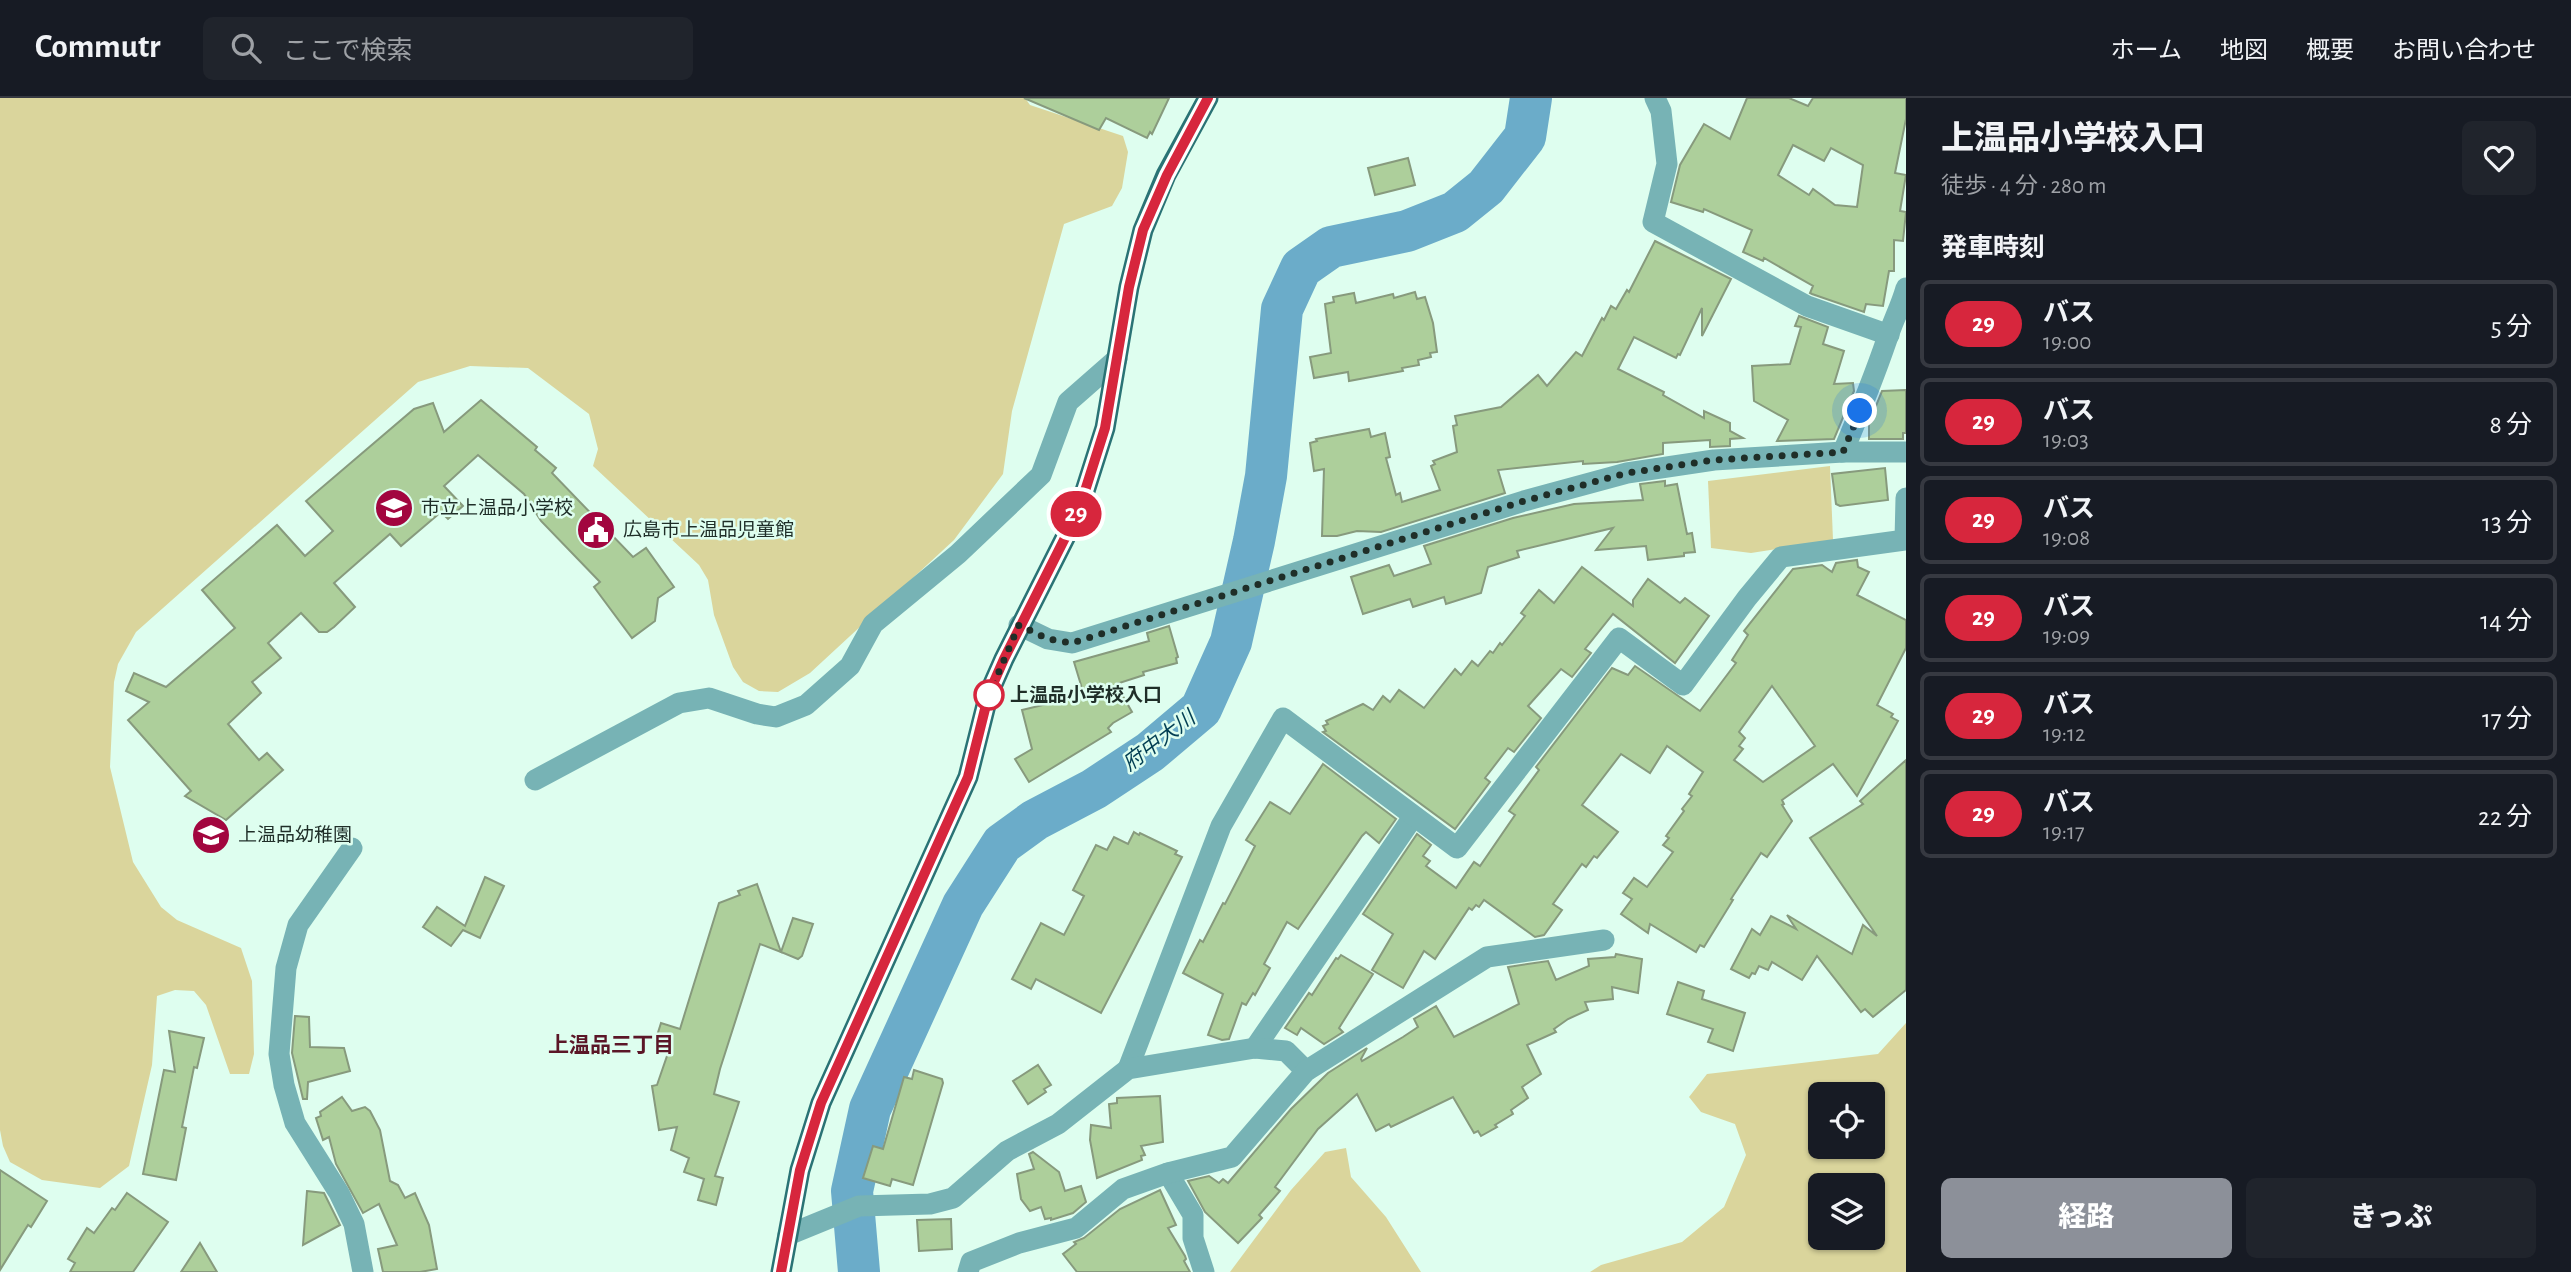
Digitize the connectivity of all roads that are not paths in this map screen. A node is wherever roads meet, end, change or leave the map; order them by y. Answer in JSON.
{"nodes":[{"id":1,"x":1208,"y":98,"type":"edge"},
{"id":2,"x":1655,"y":98,"type":"edge"},
{"id":3,"x":1906,"y":288,"type":"edge"},
{"id":4,"x":1903,"y":311,"type":"edge"},
{"id":5,"x":1889,"y":335,"type":"junction"},
{"id":6,"x":1117,"y":359,"type":"junction"},
{"id":7,"x":1843,"y":452,"type":"junction"},
{"id":8,"x":1906,"y":452,"type":"edge"},
{"id":9,"x":1906,"y":498,"type":"edge"},
{"id":10,"x":1019,"y":625,"type":"junction"},
{"id":11,"x":535,"y":780,"type":"dead end"},
{"id":12,"x":1413,"y":817,"type":"junction"},
{"id":13,"x":352,"y":848,"type":"dead end"},
{"id":14,"x":1604,"y":940,"type":"dead end"},
{"id":15,"x":1255,"y":1048,"type":"junction"},
{"id":16,"x":1128,"y":1069,"type":"junction"},
{"id":17,"x":1306,"y":1071,"type":"junction"},
{"id":18,"x":1168,"y":1173,"type":"junction"},
{"id":19,"x":788,"y":1235,"type":"junction"},
{"id":20,"x":363,"y":1272,"type":"edge"},
{"id":21,"x":781,"y":1272,"type":"edge"},
{"id":22,"x":968,"y":1272,"type":"edge"},
{"id":23,"x":1204,"y":1272,"type":"edge"}],
"edges":[{"from":1,"to":6,"type":"main road"},
{"from":2,"to":5,"type":"street"},
{"from":3,"to":4,"type":"street"},
{"from":4,"to":5,"type":"street"},
{"from":5,"to":7,"type":"street"},
{"from":6,"to":10,"type":"main road"},
{"from":6,"to":11,"type":"street"},
{"from":7,"to":8,"type":"street"},
{"from":7,"to":10,"type":"street"},
{"from":9,"to":12,"type":"street"},
{"from":10,"to":19,"type":"main road"},
{"from":12,"to":15,"type":"street"},
{"from":12,"to":16,"type":"street"},
{"from":13,"to":20,"type":"street"},
{"from":14,"to":17,"type":"street"},
{"from":15,"to":16,"type":"street"},
{"from":15,"to":17,"type":"street"},
{"from":16,"to":19,"type":"street"},
{"from":17,"to":18,"type":"street"},
{"from":18,"to":22,"type":"street"},
{"from":18,"to":23,"type":"street"},
{"from":19,"to":21,"type":"main road"}]}
